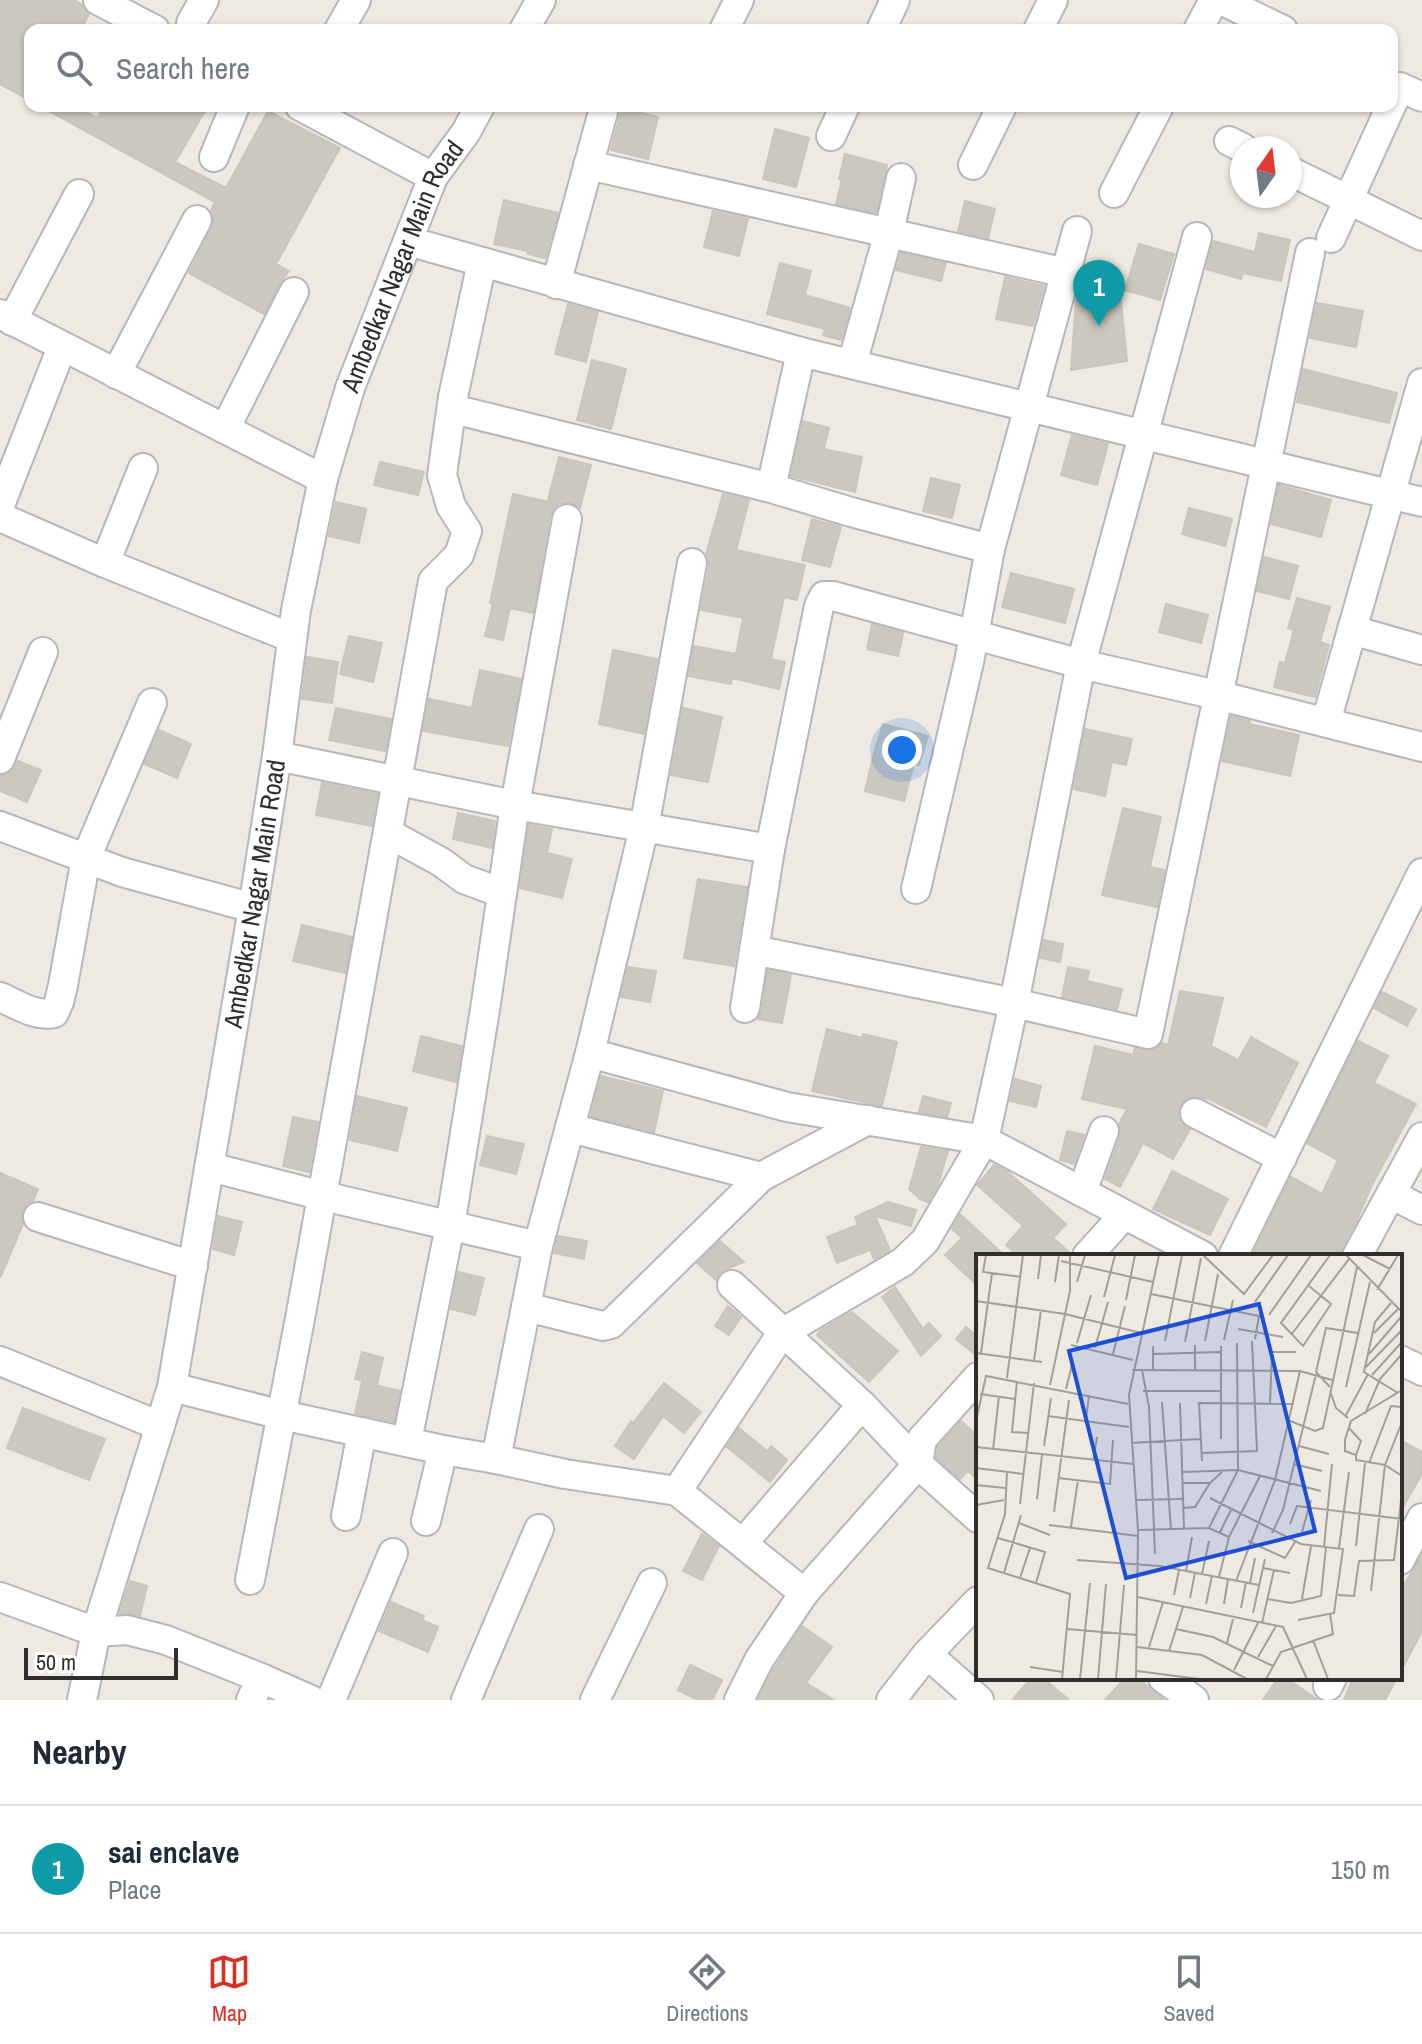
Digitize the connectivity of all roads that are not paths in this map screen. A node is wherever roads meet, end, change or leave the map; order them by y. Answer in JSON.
{"nodes":[{"id":1,"x":356,"y":0,"type":"edge"},
{"id":2,"x":540,"y":0,"type":"edge"},
{"id":3,"x":739,"y":0,"type":"edge"},
{"id":4,"x":895,"y":0,"type":"edge"},
{"id":5,"x":1053,"y":0,"type":"edge"},
{"id":6,"x":1214,"y":0,"type":"edge"},
{"id":7,"x":1221,"y":0,"type":"edge"},
{"id":8,"x":108,"y":13,"type":"edge"},
{"id":9,"x":138,"y":24,"type":"edge"},
{"id":10,"x":342,"y":24,"type":"edge"},
{"id":11,"x":527,"y":24,"type":"edge"},
{"id":12,"x":727,"y":24,"type":"edge"},
{"id":13,"x":884,"y":24,"type":"edge"},
{"id":14,"x":1041,"y":24,"type":"edge"},
{"id":15,"x":1201,"y":24,"type":"edge"},
{"id":16,"x":1271,"y":24,"type":"edge"},
{"id":17,"x":233,"y":112,"type":"edge"},
{"id":18,"x":311,"y":112,"type":"edge"},
{"id":19,"x":477,"y":112,"type":"edge"},
{"id":20,"x":603,"y":112,"type":"dead end"},
{"id":21,"x":842,"y":112,"type":"edge"},
{"id":22,"x":999,"y":112,"type":"edge"},
{"id":23,"x":1156,"y":112,"type":"edge"},
{"id":24,"x":1391,"y":112,"type":"edge"},
{"id":25,"x":831,"y":136,"type":"dead end"},
{"id":26,"x":214,"y":157,"type":"dead end"},
{"id":27,"x":588,"y":165,"type":"junction"},
{"id":28,"x":973,"y":165,"type":"dead end"},
{"id":29,"x":433,"y":177,"type":"junction"},
{"id":30,"x":1302,"y":177,"type":"edge"},
{"id":31,"x":901,"y":178,"type":"dead end"},
{"id":32,"x":1114,"y":193,"type":"dead end"},
{"id":33,"x":79,"y":194,"type":"dead end"},
{"id":34,"x":1349,"y":199,"type":"junction"},
{"id":35,"x":197,"y":220,"type":"dead end"},
{"id":36,"x":1077,"y":231,"type":"dead end"},
{"id":37,"x":889,"y":232,"type":"junction"},
{"id":38,"x":1422,"y":236,"type":"edge"},
{"id":39,"x":1197,"y":237,"type":"dead end"},
{"id":40,"x":408,"y":241,"type":"junction"},
{"id":41,"x":482,"y":262,"type":"junction"},
{"id":42,"x":1066,"y":273,"type":"junction"},
{"id":43,"x":556,"y":284,"type":"junction"},
{"id":44,"x":294,"y":292,"type":"dead end"},
{"id":45,"x":6,"y":318,"type":"edge"},
{"id":46,"x":62,"y":347,"type":"junction"},
{"id":47,"x":801,"y":352,"type":"junction"},
{"id":48,"x":852,"y":364,"type":"junction"},
{"id":49,"x":116,"y":374,"type":"junction"},
{"id":50,"x":1422,"y":383,"type":"edge"},
{"id":51,"x":1030,"y":407,"type":"junction"},
{"id":52,"x":453,"y":409,"type":"junction"},
{"id":53,"x":225,"y":429,"type":"junction"},
{"id":54,"x":1144,"y":434,"type":"junction"},
{"id":55,"x":1265,"y":465,"type":"junction"},
{"id":56,"x":143,"y":468,"type":"dead end"},
{"id":57,"x":323,"y":479,"type":"junction"},
{"id":58,"x":771,"y":488,"type":"junction"},
{"id":59,"x":1391,"y":494,"type":"junction"},
{"id":60,"x":1422,"y":502,"type":"edge"},
{"id":61,"x":0,"y":505,"type":"edge"},
{"id":62,"x":0,"y":517,"type":"edge"},
{"id":63,"x":567,"y":519,"type":"dead end"},
{"id":64,"x":990,"y":549,"type":"junction"},
{"id":65,"x":105,"y":563,"type":"junction"},
{"id":66,"x":692,"y":563,"type":"dead end"},
{"id":67,"x":1352,"y":630,"type":"junction"},
{"id":68,"x":974,"y":636,"type":"junction"},
{"id":69,"x":292,"y":638,"type":"junction"},
{"id":70,"x":1422,"y":650,"type":"edge"},
{"id":71,"x":43,"y":652,"type":"dead end"},
{"id":72,"x":1081,"y":664,"type":"junction"},
{"id":73,"x":1217,"y":695,"type":"junction"},
{"id":74,"x":152,"y":703,"type":"dead end"},
{"id":75,"x":1326,"y":722,"type":"junction"},
{"id":76,"x":1422,"y":747,"type":"edge"},
{"id":77,"x":277,"y":756,"type":"junction"},
{"id":78,"x":0,"y":759,"type":"edge"},
{"id":79,"x":397,"y":781,"type":"junction"},
{"id":80,"x":515,"y":805,"type":"junction"},
{"id":81,"x":0,"y":826,"type":"edge"},
{"id":82,"x":644,"y":828,"type":"junction"},
{"id":83,"x":388,"y":833,"type":"junction"},
{"id":84,"x":770,"y":849,"type":"junction"},
{"id":85,"x":86,"y":858,"type":"junction"},
{"id":86,"x":1422,"y":873,"type":"edge"},
{"id":87,"x":916,"y":889,"type":"dead end"},
{"id":88,"x":502,"y":893,"type":"junction"},
{"id":89,"x":253,"y":908,"type":"junction"},
{"id":90,"x":754,"y":950,"type":"junction"},
{"id":91,"x":0,"y":997,"type":"edge"},
{"id":92,"x":1014,"y":1003,"type":"junction"},
{"id":93,"x":745,"y":1008,"type":"dead end"},
{"id":94,"x":590,"y":1053,"type":"junction"},
{"id":95,"x":1195,"y":1113,"type":"dead end"},
{"id":96,"x":868,"y":1120,"type":"junction"},
{"id":97,"x":570,"y":1128,"type":"junction"},
{"id":98,"x":1104,"y":1131,"type":"dead end"},
{"id":99,"x":1422,"y":1137,"type":"edge"},
{"id":100,"x":984,"y":1140,"type":"junction"},
{"id":101,"x":1282,"y":1158,"type":"junction"},
{"id":102,"x":210,"y":1167,"type":"junction"},
{"id":103,"x":761,"y":1177,"type":"junction"},
{"id":104,"x":1082,"y":1192,"type":"junction"},
{"id":105,"x":1391,"y":1194,"type":"junction"},
{"id":106,"x":323,"y":1196,"type":"junction"},
{"id":107,"x":1422,"y":1210,"type":"edge"},
{"id":108,"x":1124,"y":1215,"type":"junction"},
{"id":109,"x":38,"y":1217,"type":"dead end"},
{"id":110,"x":450,"y":1226,"type":"junction"},
{"id":111,"x":538,"y":1246,"type":"junction"},
{"id":112,"x":1089,"y":1254,"type":"edge"},
{"id":113,"x":1199,"y":1254,"type":"edge"},
{"id":114,"x":1234,"y":1254,"type":"edge"},
{"id":115,"x":1358,"y":1254,"type":"edge"},
{"id":116,"x":193,"y":1266,"type":"junction"},
{"id":117,"x":732,"y":1285,"type":"dead end"},
{"id":118,"x":526,"y":1307,"type":"junction"},
{"id":119,"x":782,"y":1333,"type":"junction"},
{"id":120,"x":0,"y":1361,"type":"edge"},
{"id":121,"x":1402,"y":1361,"type":"edge"},
{"id":122,"x":1422,"y":1371,"type":"edge"},
{"id":123,"x":976,"y":1379,"type":"edge"},
{"id":124,"x":172,"y":1387,"type":"junction"},
{"id":125,"x":862,"y":1405,"type":"junction"},
{"id":126,"x":282,"y":1415,"type":"junction"},
{"id":127,"x":160,"y":1426,"type":"junction"},
{"id":128,"x":362,"y":1432,"type":"junction"},
{"id":129,"x":407,"y":1441,"type":"junction"},
{"id":130,"x":443,"y":1450,"type":"junction"},
{"id":131,"x":496,"y":1459,"type":"junction"},
{"id":132,"x":918,"y":1464,"type":"junction"},
{"id":133,"x":677,"y":1491,"type":"junction"},
{"id":134,"x":346,"y":1516,"type":"dead end"},
{"id":135,"x":976,"y":1516,"type":"edge"},
{"id":136,"x":426,"y":1521,"type":"dead end"},
{"id":137,"x":539,"y":1529,"type":"dead end"},
{"id":138,"x":743,"y":1543,"type":"junction"},
{"id":139,"x":393,"y":1553,"type":"dead end"},
{"id":140,"x":250,"y":1580,"type":"dead end"},
{"id":141,"x":652,"y":1583,"type":"dead end"},
{"id":142,"x":804,"y":1593,"type":"junction"},
{"id":143,"x":0,"y":1597,"type":"edge"},
{"id":144,"x":976,"y":1603,"type":"edge"},
{"id":145,"x":96,"y":1632,"type":"junction"},
{"id":146,"x":927,"y":1654,"type":"junction"},
{"id":147,"x":1166,"y":1680,"type":"edge"},
{"id":148,"x":256,"y":1689,"type":"edge"},
{"id":149,"x":82,"y":1700,"type":"edge"},
{"id":150,"x":311,"y":1700,"type":"edge"},
{"id":151,"x":331,"y":1700,"type":"edge"},
{"id":152,"x":466,"y":1700,"type":"edge"},
{"id":153,"x":595,"y":1700,"type":"edge"},
{"id":154,"x":739,"y":1700,"type":"edge"},
{"id":155,"x":891,"y":1700,"type":"edge"},
{"id":156,"x":979,"y":1700,"type":"edge"},
{"id":157,"x":1194,"y":1700,"type":"edge"}],
"edges":[{"from":1,"to":10,"type":"street"},
{"from":2,"to":11,"type":"street"},
{"from":3,"to":12,"type":"street"},
{"from":4,"to":13,"type":"street"},
{"from":5,"to":14,"type":"street"},
{"from":6,"to":15,"type":"street"},
{"from":7,"to":16,"type":"street"},
{"from":8,"to":9,"type":"street"},
{"from":17,"to":26,"type":"street"},
{"from":18,"to":29,"type":"street"},
{"from":19,"to":29,"type":"street","name":"Ambedkar Nagar Main Road"},
{"from":20,"to":27,"type":"street"},
{"from":21,"to":25,"type":"street"},
{"from":22,"to":28,"type":"street"},
{"from":23,"to":32,"type":"street"},
{"from":24,"to":34,"type":"street"},
{"from":27,"to":37,"type":"street"},
{"from":27,"to":43,"type":"street"},
{"from":29,"to":40,"type":"street","name":"Ambedkar Nagar Main Road"},
{"from":30,"to":34,"type":"street"},
{"from":31,"to":37,"type":"street"},
{"from":33,"to":45,"type":"street"},
{"from":34,"to":38,"type":"street"},
{"from":34,"to":55,"type":"street"},
{"from":35,"to":49,"type":"street"},
{"from":36,"to":42,"type":"street"},
{"from":37,"to":42,"type":"street"},
{"from":37,"to":48,"type":"street"},
{"from":39,"to":54,"type":"street"},
{"from":40,"to":41,"type":"street"},
{"from":40,"to":57,"type":"street","name":"Ambedkar Nagar Main Road"},
{"from":41,"to":43,"type":"street"},
{"from":41,"to":52,"type":"street"},
{"from":42,"to":51,"type":"street"},
{"from":43,"to":47,"type":"street"},
{"from":44,"to":53,"type":"street"},
{"from":45,"to":46,"type":"street"},
{"from":46,"to":49,"type":"street"},
{"from":46,"to":61,"type":"street"},
{"from":47,"to":48,"type":"street"},
{"from":47,"to":58,"type":"street"},
{"from":48,"to":51,"type":"street"},
{"from":49,"to":53,"type":"street"},
{"from":50,"to":59,"type":"street"},
{"from":51,"to":54,"type":"street"},
{"from":51,"to":64,"type":"street"},
{"from":52,"to":58,"type":"street"},
{"from":52,"to":79,"type":"street"},
{"from":53,"to":57,"type":"street"},
{"from":54,"to":55,"type":"street"},
{"from":54,"to":72,"type":"street"},
{"from":55,"to":59,"type":"street"},
{"from":55,"to":73,"type":"street"},
{"from":56,"to":65,"type":"street"},
{"from":57,"to":69,"type":"street","name":"Ambedkar Nagar Main Road"},
{"from":58,"to":64,"type":"street"},
{"from":59,"to":60,"type":"street"},
{"from":59,"to":67,"type":"street"},
{"from":62,"to":65,"type":"street"},
{"from":63,"to":80,"type":"street"},
{"from":64,"to":68,"type":"street"},
{"from":65,"to":69,"type":"street"},
{"from":66,"to":82,"type":"street"},
{"from":67,"to":70,"type":"street"},
{"from":67,"to":75,"type":"street"},
{"from":68,"to":72,"type":"street"},
{"from":68,"to":84,"type":"street"},
{"from":68,"to":87,"type":"street"},
{"from":69,"to":77,"type":"street","name":"Ambedkar Nagar Main Road"},
{"from":71,"to":78,"type":"street"},
{"from":72,"to":73,"type":"street"},
{"from":72,"to":92,"type":"street"},
{"from":73,"to":75,"type":"street"},
{"from":73,"to":92,"type":"street"},
{"from":74,"to":85,"type":"street"},
{"from":75,"to":76,"type":"street"},
{"from":77,"to":79,"type":"street"},
{"from":77,"to":89,"type":"street","name":"Ambedkar Nagar Main Road"},
{"from":79,"to":80,"type":"street"},
{"from":79,"to":83,"type":"street"},
{"from":80,"to":82,"type":"street"},
{"from":80,"to":88,"type":"street"},
{"from":81,"to":85,"type":"street"},
{"from":82,"to":84,"type":"street"},
{"from":82,"to":94,"type":"street"},
{"from":83,"to":88,"type":"street"},
{"from":83,"to":106,"type":"street"},
{"from":84,"to":90,"type":"street"},
{"from":85,"to":89,"type":"street"},
{"from":85,"to":91,"type":"street"},
{"from":86,"to":101,"type":"street"},
{"from":88,"to":110,"type":"street"},
{"from":89,"to":102,"type":"street","name":"Ambedkar Nagar Main Road"},
{"from":90,"to":92,"type":"street"},
{"from":90,"to":93,"type":"street"},
{"from":92,"to":100,"type":"street"},
{"from":94,"to":96,"type":"street"},
{"from":94,"to":97,"type":"street"},
{"from":95,"to":101,"type":"street"},
{"from":96,"to":100,"type":"street"},
{"from":96,"to":103,"type":"street"},
{"from":97,"to":103,"type":"street"},
{"from":97,"to":111,"type":"street"},
{"from":98,"to":104,"type":"street"},
{"from":99,"to":105,"type":"street"},
{"from":100,"to":104,"type":"street"},
{"from":100,"to":119,"type":"street"},
{"from":101,"to":114,"type":"street"},
{"from":102,"to":106,"type":"street"},
{"from":102,"to":116,"type":"street","name":"Ambedkar Nagar Main Road"},
{"from":103,"to":118,"type":"street"},
{"from":104,"to":108,"type":"street"},
{"from":105,"to":107,"type":"street"},
{"from":105,"to":115,"type":"street"},
{"from":106,"to":110,"type":"street"},
{"from":106,"to":126,"type":"street"},
{"from":108,"to":112,"type":"street"},
{"from":108,"to":113,"type":"street"},
{"from":109,"to":116,"type":"street"},
{"from":110,"to":111,"type":"street"},
{"from":110,"to":129,"type":"street"},
{"from":111,"to":118,"type":"street"},
{"from":116,"to":124,"type":"street","name":"Ambedkar Nagar Main Road"},
{"from":117,"to":119,"type":"street"},
{"from":118,"to":131,"type":"street"},
{"from":119,"to":125,"type":"street"},
{"from":119,"to":133,"type":"street"},
{"from":120,"to":127,"type":"street"},
{"from":121,"to":122,"type":"street"},
{"from":123,"to":132,"type":"street"},
{"from":124,"to":126,"type":"street"},
{"from":124,"to":127,"type":"street","name":"Ambedkar Nagar Main Road"},
{"from":125,"to":132,"type":"street"},
{"from":125,"to":138,"type":"street"},
{"from":126,"to":128,"type":"street"},
{"from":126,"to":140,"type":"street"},
{"from":127,"to":145,"type":"street","name":"Ambedkar Nagar Main Road"},
{"from":128,"to":129,"type":"street"},
{"from":128,"to":134,"type":"street"},
{"from":129,"to":130,"type":"street"},
{"from":130,"to":131,"type":"street"},
{"from":130,"to":136,"type":"street"},
{"from":131,"to":133,"type":"street"},
{"from":132,"to":135,"type":"street"},
{"from":132,"to":142,"type":"street"},
{"from":133,"to":138,"type":"street"},
{"from":137,"to":152,"type":"street"},
{"from":138,"to":142,"type":"street"},
{"from":139,"to":151,"type":"street"},
{"from":141,"to":153,"type":"street"},
{"from":142,"to":154,"type":"street"},
{"from":143,"to":145,"type":"street"},
{"from":144,"to":146,"type":"street"},
{"from":145,"to":148,"type":"street"},
{"from":145,"to":149,"type":"street","name":"Ambedkar Nagar Main Road"},
{"from":146,"to":155,"type":"street"},
{"from":146,"to":156,"type":"street"},
{"from":147,"to":157,"type":"street"},
{"from":148,"to":150,"type":"street"}]}
